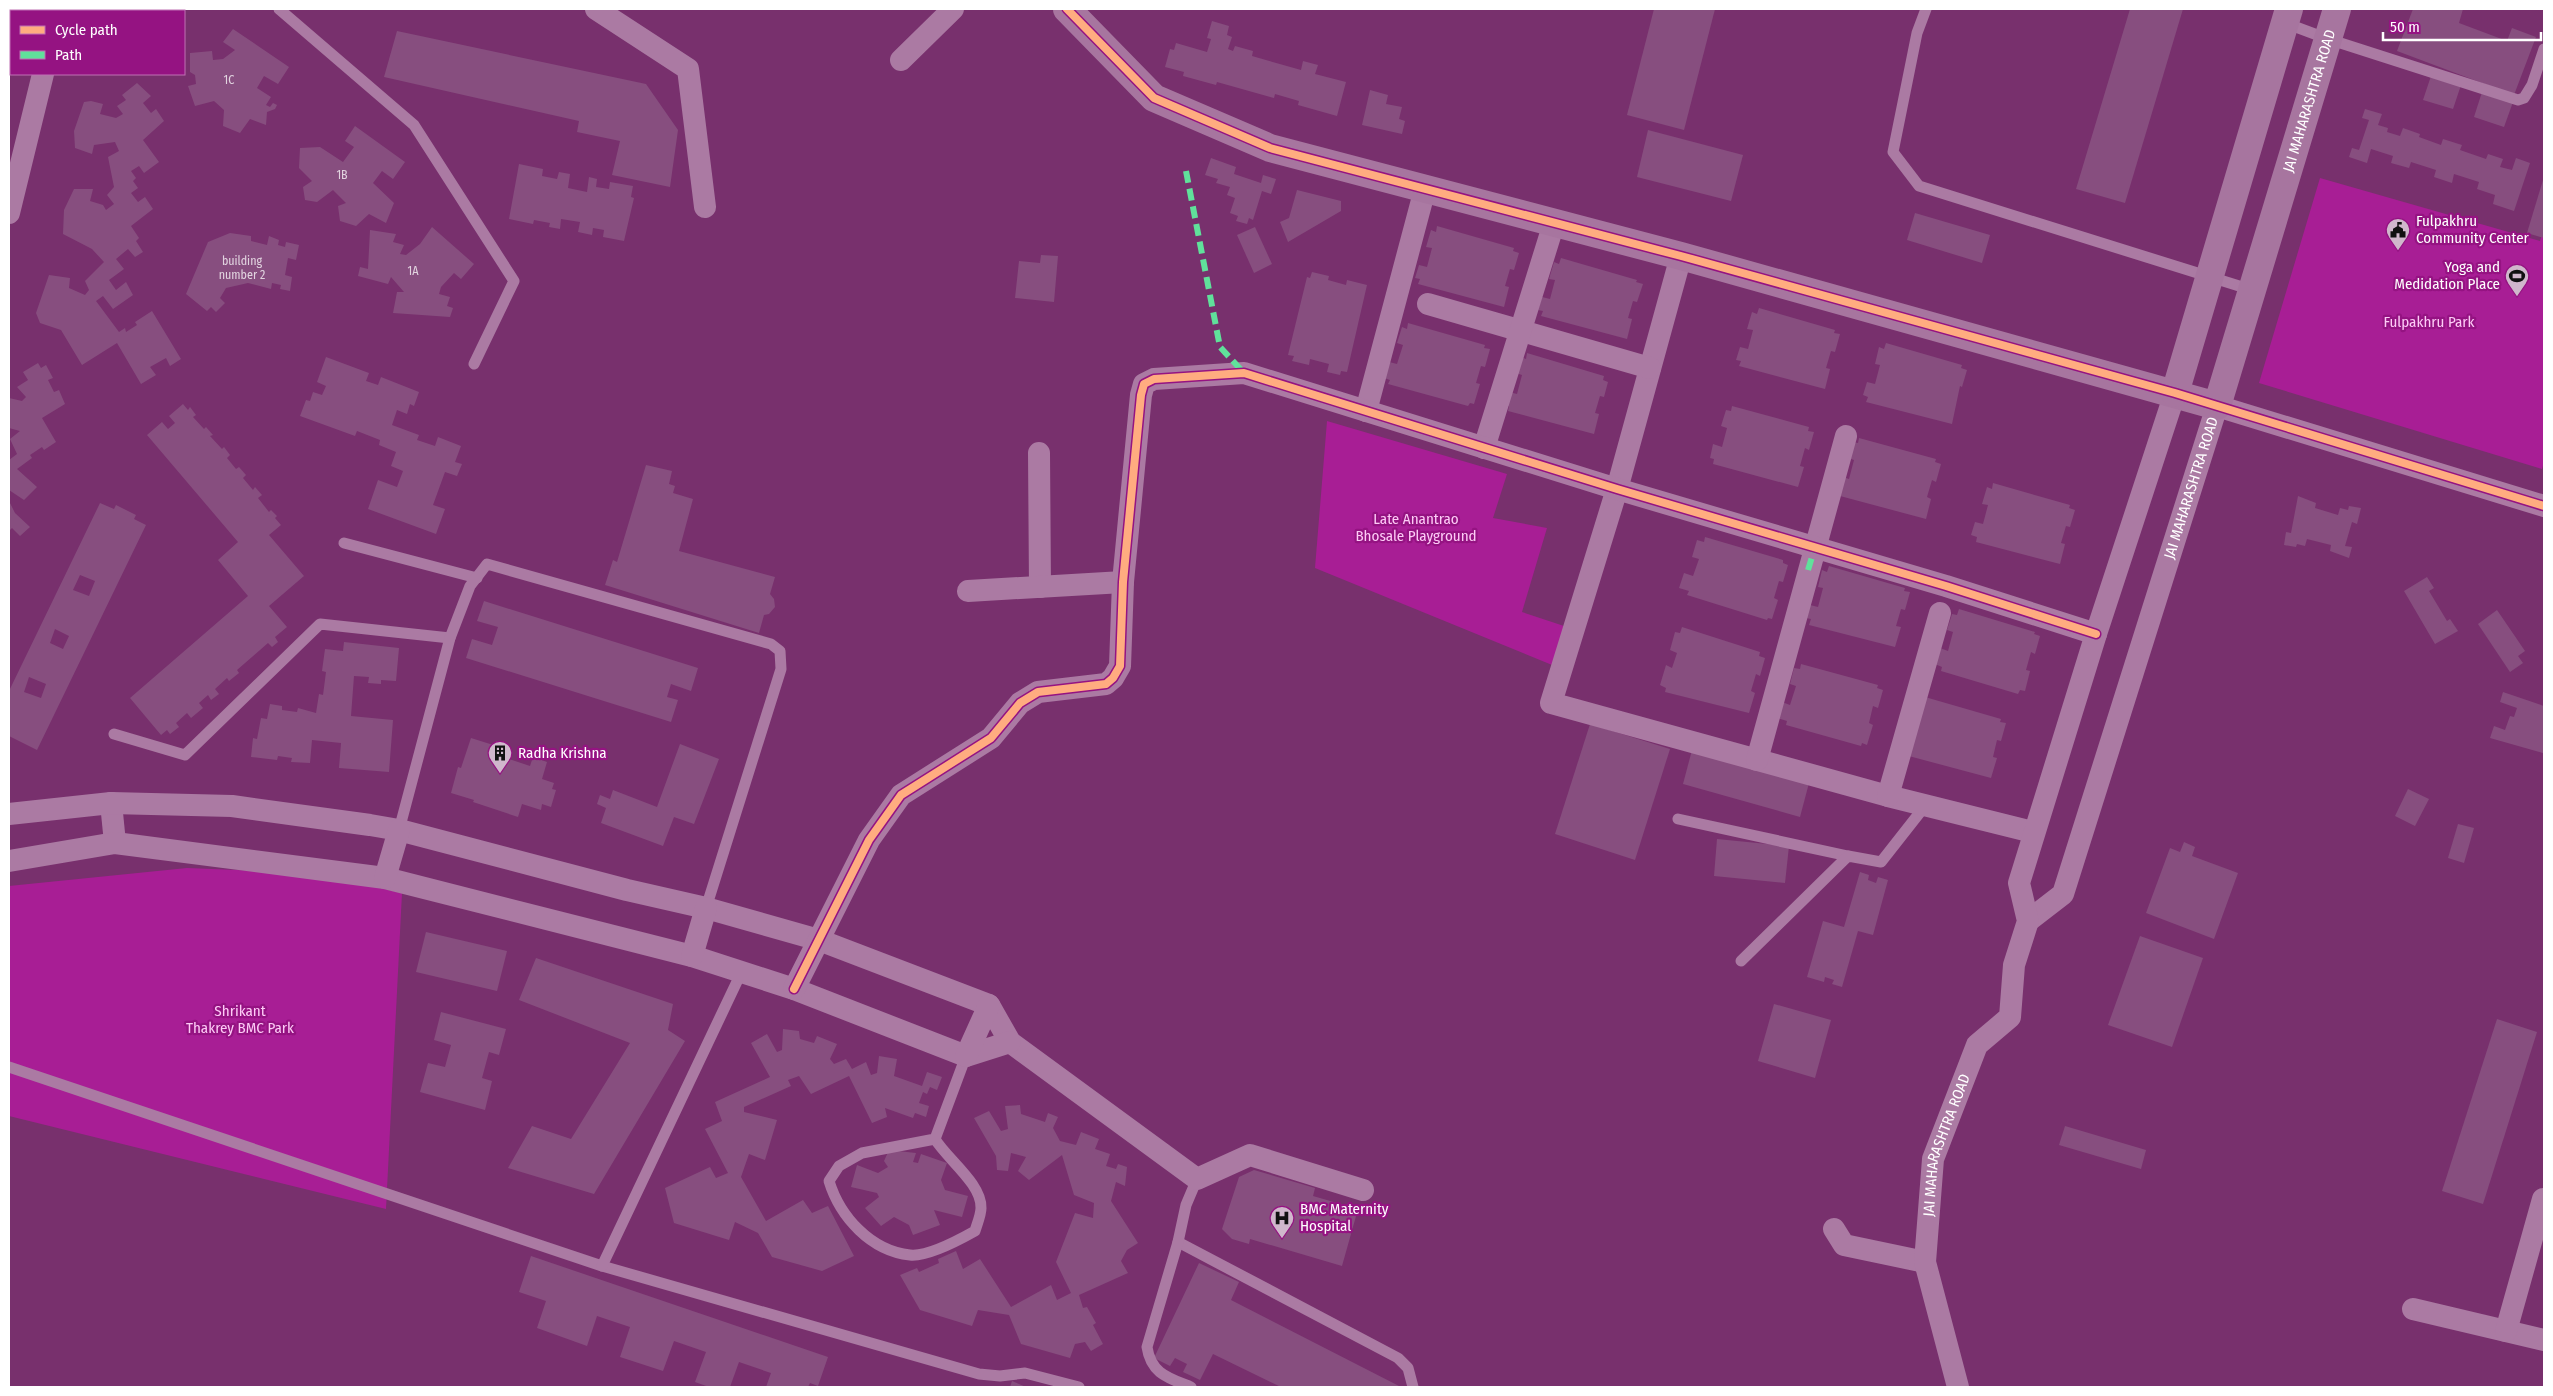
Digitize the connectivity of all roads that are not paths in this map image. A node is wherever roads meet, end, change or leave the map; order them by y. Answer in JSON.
{"nodes":[{"id":1,"x":279,"y":9,"type":"edge"},
{"id":2,"x":596,"y":9,"type":"edge"},
{"id":3,"x":954,"y":9,"type":"edge"},
{"id":4,"x":1067,"y":9,"type":"edge"},
{"id":5,"x":1926,"y":9,"type":"edge"},
{"id":6,"x":2337,"y":9,"type":"edge"},
{"id":7,"x":2287,"y":16,"type":"edge"},
{"id":8,"x":2328,"y":39,"type":"junction"},
{"id":9,"x":2544,"y":49,"type":"edge"},
{"id":10,"x":901,"y":60,"type":"dead end"},
{"id":11,"x":43,"y":75,"type":"edge"},
{"id":12,"x":1425,"y":189,"type":"junction"},
{"id":13,"x":705,"y":207,"type":"dead end"},
{"id":14,"x":9,"y":213,"type":"edge"},
{"id":15,"x":1554,"y":223,"type":"junction"},
{"id":16,"x":1681,"y":256,"type":"junction"},
{"id":17,"x":2209,"y":278,"type":"junction"},
{"id":18,"x":2252,"y":290,"type":"junction"},
{"id":19,"x":1428,"y":304,"type":"dead end"},
{"id":20,"x":1520,"y":331,"type":"junction"},
{"id":21,"x":474,"y":364,"type":"dead end"},
{"id":22,"x":1650,"y":368,"type":"junction"},
{"id":23,"x":2175,"y":393,"type":"junction"},
{"id":24,"x":2217,"y":406,"type":"junction"},
{"id":25,"x":1366,"y":411,"type":"junction"},
{"id":26,"x":1846,"y":436,"type":"dead end"},
{"id":27,"x":1484,"y":448,"type":"junction"},
{"id":28,"x":1039,"y":453,"type":"dead end"},
{"id":29,"x":1617,"y":489,"type":"junction"},
{"id":30,"x":2544,"y":506,"type":"edge"},
{"id":31,"x":344,"y":543,"type":"dead end"},
{"id":32,"x":1814,"y":547,"type":"junction"},
{"id":33,"x":477,"y":578,"type":"junction"},
{"id":34,"x":1123,"y":582,"type":"junction"},
{"id":35,"x":1040,"y":587,"type":"junction"},
{"id":36,"x":968,"y":591,"type":"dead end"},
{"id":37,"x":1940,"y":613,"type":"dead end"},
{"id":38,"x":2096,"y":634,"type":"junction"},
{"id":39,"x":450,"y":638,"type":"junction"},
{"id":40,"x":114,"y":734,"type":"dead end"},
{"id":41,"x":1757,"y":760,"type":"junction"},
{"id":42,"x":1888,"y":796,"type":"junction"},
{"id":43,"x":112,"y":803,"type":"junction"},
{"id":44,"x":1925,"y":806,"type":"junction"},
{"id":45,"x":9,"y":814,"type":"edge"},
{"id":46,"x":1678,"y":818,"type":"dead end"},
{"id":47,"x":399,"y":830,"type":"junction"},
{"id":48,"x":2033,"y":832,"type":"junction"},
{"id":49,"x":115,"y":843,"type":"junction"},
{"id":50,"x":1848,"y":856,"type":"junction"},
{"id":51,"x":9,"y":862,"type":"edge"},
{"id":52,"x":385,"y":878,"type":"junction"},
{"id":53,"x":706,"y":908,"type":"junction"},
{"id":54,"x":2028,"y":921,"type":"junction"},
{"id":55,"x":819,"y":940,"type":"junction"},
{"id":56,"x":692,"y":956,"type":"junction"},
{"id":57,"x":1741,"y":961,"type":"dead end"},
{"id":58,"x":742,"y":971,"type":"junction"},
{"id":59,"x":794,"y":988,"type":"junction"},
{"id":60,"x":989,"y":1005,"type":"junction"},
{"id":61,"x":1010,"y":1042,"type":"junction"},
{"id":62,"x":966,"y":1056,"type":"junction"},
{"id":63,"x":9,"y":1067,"type":"edge"},
{"id":64,"x":935,"y":1140,"type":"junction"},
{"id":65,"x":1197,"y":1180,"type":"junction"},
{"id":66,"x":1363,"y":1190,"type":"dead end"},
{"id":67,"x":2544,"y":1200,"type":"edge"},
{"id":68,"x":1834,"y":1229,"type":"dead end"},
{"id":69,"x":1178,"y":1242,"type":"junction"},
{"id":70,"x":1925,"y":1262,"type":"junction"},
{"id":71,"x":602,"y":1266,"type":"junction"},
{"id":72,"x":2413,"y":1309,"type":"dead end"},
{"id":73,"x":2506,"y":1331,"type":"junction"},
{"id":74,"x":2544,"y":1340,"type":"edge"},
{"id":75,"x":1079,"y":1387,"type":"edge"},
{"id":76,"x":1191,"y":1387,"type":"edge"},
{"id":77,"x":1413,"y":1387,"type":"edge"},
{"id":78,"x":1958,"y":1387,"type":"edge"}],
"edges":[{"from":1,"to":21,"type":"lane"},
{"from":2,"to":13,"type":"street"},
{"from":3,"to":10,"type":"street"},
{"from":4,"to":12,"type":"street"},
{"from":5,"to":17,"type":"lane"},
{"from":6,"to":8,"type":"street","name":"JAI MAHARASHTRA ROAD"},
{"from":7,"to":8,"type":"lane"},
{"from":7,"to":17,"type":"street"},
{"from":8,"to":9,"type":"lane"},
{"from":8,"to":18,"type":"street","name":"JAI MAHARASHTRA ROAD"},
{"from":11,"to":14,"type":"street"},
{"from":12,"to":15,"type":"street"},
{"from":12,"to":25,"type":"street"},
{"from":15,"to":16,"type":"street"},
{"from":15,"to":20,"type":"street"},
{"from":16,"to":22,"type":"street"},
{"from":16,"to":23,"type":"street"},
{"from":17,"to":18,"type":"lane"},
{"from":17,"to":23,"type":"street"},
{"from":18,"to":24,"type":"street","name":"JAI MAHARASHTRA ROAD"},
{"from":19,"to":20,"type":"street"},
{"from":20,"to":22,"type":"street"},
{"from":20,"to":27,"type":"street"},
{"from":22,"to":29,"type":"street"},
{"from":23,"to":24,"type":"street"},
{"from":23,"to":38,"type":"street"},
{"from":24,"to":30,"type":"street"},
{"from":24,"to":54,"type":"street","name":"JAI MAHARASHTRA ROAD"},
{"from":25,"to":27,"type":"street"},
{"from":25,"to":34,"type":"street"},
{"from":26,"to":32,"type":"street"},
{"from":27,"to":29,"type":"street"},
{"from":28,"to":35,"type":"street"},
{"from":29,"to":32,"type":"street"},
{"from":29,"to":41,"type":"street"},
{"from":31,"to":33,"type":"lane"},
{"from":32,"to":38,"type":"street"},
{"from":32,"to":41,"type":"street"},
{"from":33,"to":39,"type":"lane"},
{"from":33,"to":53,"type":"lane"},
{"from":34,"to":35,"type":"street"},
{"from":34,"to":55,"type":"street"},
{"from":35,"to":36,"type":"street"},
{"from":37,"to":42,"type":"street"},
{"from":38,"to":48,"type":"street"},
{"from":39,"to":40,"type":"lane"},
{"from":39,"to":47,"type":"lane"},
{"from":41,"to":42,"type":"street"},
{"from":42,"to":44,"type":"street"},
{"from":43,"to":45,"type":"street"},
{"from":43,"to":47,"type":"street"},
{"from":43,"to":49,"type":"street"},
{"from":44,"to":48,"type":"street"},
{"from":44,"to":50,"type":"lane"},
{"from":46,"to":50,"type":"lane"},
{"from":47,"to":52,"type":"street"},
{"from":47,"to":53,"type":"street"},
{"from":48,"to":54,"type":"street"},
{"from":49,"to":51,"type":"street"},
{"from":49,"to":52,"type":"street"},
{"from":50,"to":57,"type":"lane"},
{"from":52,"to":56,"type":"street"},
{"from":53,"to":55,"type":"street"},
{"from":53,"to":56,"type":"street"},
{"from":54,"to":70,"type":"street","name":"JAI MAHARASHTRA ROAD"},
{"from":55,"to":59,"type":"street"},
{"from":55,"to":60,"type":"street"},
{"from":56,"to":58,"type":"street"},
{"from":58,"to":59,"type":"street"},
{"from":58,"to":71,"type":"lane"},
{"from":59,"to":62,"type":"street"},
{"from":60,"to":61,"type":"street"},
{"from":60,"to":62,"type":"street"},
{"from":61,"to":62,"type":"street"},
{"from":61,"to":65,"type":"street"},
{"from":62,"to":64,"type":"lane"},
{"from":63,"to":71,"type":"lane"},
{"from":64,"to":64,"type":"lane"},
{"from":65,"to":66,"type":"street"},
{"from":65,"to":69,"type":"lane"},
{"from":67,"to":73,"type":"street"},
{"from":68,"to":70,"type":"street"},
{"from":69,"to":76,"type":"lane"},
{"from":69,"to":77,"type":"lane"},
{"from":70,"to":78,"type":"street","name":"JAI MAHARASHTRA ROAD"},
{"from":71,"to":75,"type":"lane"},
{"from":72,"to":73,"type":"street"},
{"from":73,"to":74,"type":"street"}]}
